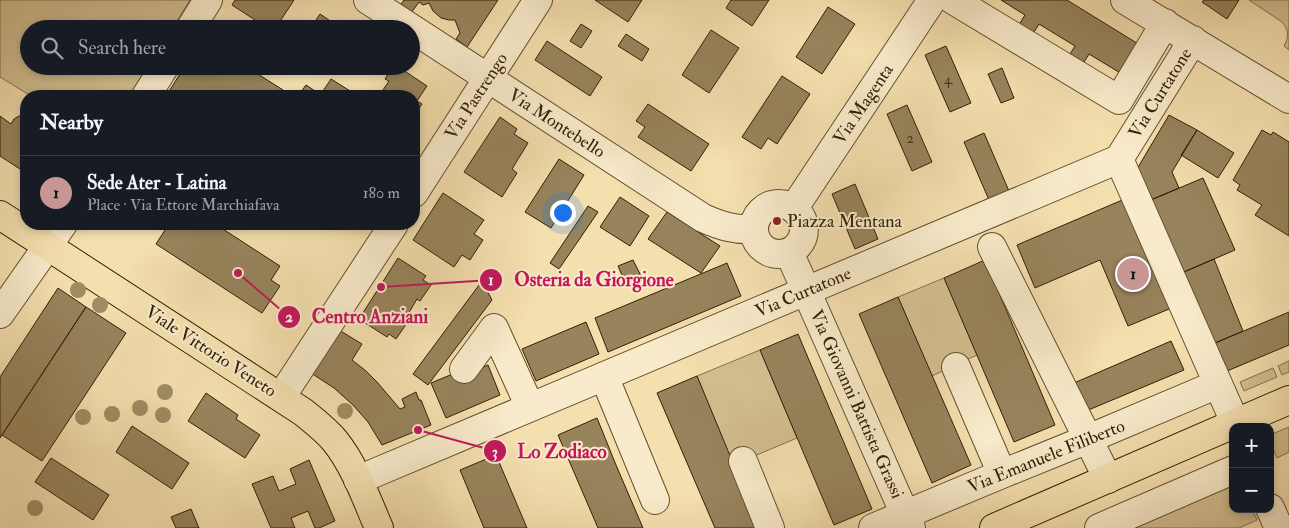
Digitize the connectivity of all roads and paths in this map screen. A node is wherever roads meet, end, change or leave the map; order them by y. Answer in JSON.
{"nodes":[{"id":1,"x":208,"y":0,"type":"edge"},
{"id":2,"x":368,"y":0,"type":"edge"},
{"id":3,"x":538,"y":0,"type":"edge"},
{"id":4,"x":932,"y":0,"type":"edge"},
{"id":5,"x":954,"y":0,"type":"edge"},
{"id":6,"x":1126,"y":0,"type":"edge"},
{"id":7,"x":196,"y":20,"type":"edge"},
{"id":8,"x":399,"y":20,"type":"edge"},
{"id":9,"x":1165,"y":23,"type":"junction"},
{"id":10,"x":420,"y":34,"type":"edge"},
{"id":11,"x":1193,"y":40,"type":"junction"},
{"id":12,"x":159,"y":75,"type":"edge"},
{"id":13,"x":488,"y":78,"type":"junction"},
{"id":14,"x":150,"y":90,"type":"edge"},
{"id":15,"x":1289,"y":99,"type":"edge"},
{"id":16,"x":1119,"y":159,"type":"junction"},
{"id":17,"x":420,"y":183,"type":"edge"},
{"id":18,"x":794,"y":208,"type":"junction"},
{"id":19,"x":0,"y":215,"type":"edge"},
{"id":20,"x":20,"y":222,"type":"edge"},
{"id":21,"x":753,"y":229,"type":"junction"},
{"id":22,"x":390,"y":230,"type":"edge"},
{"id":23,"x":55,"y":234,"type":"edge"},
{"id":24,"x":992,"y":247,"type":"dead end"},
{"id":25,"x":789,"y":252,"type":"junction"},
{"id":26,"x":807,"y":290,"type":"junction"},
{"id":27,"x":0,"y":314,"type":"edge"},
{"id":28,"x":956,"y":366,"type":"dead end"},
{"id":29,"x":464,"y":369,"type":"dead end"},
{"id":30,"x":604,"y":376,"type":"junction"},
{"id":31,"x":1218,"y":384,"type":"junction"},
{"id":32,"x":281,"y":397,"type":"junction"},
{"id":33,"x":1289,"y":400,"type":"edge"},
{"id":34,"x":530,"y":408,"type":"junction"},
{"id":35,"x":1235,"y":423,"type":"edge"},
{"id":36,"x":1240,"y":423,"type":"edge"},
{"id":37,"x":1229,"y":428,"type":"edge"},
{"id":38,"x":1088,"y":439,"type":"junction"},
{"id":39,"x":743,"y":461,"type":"dead end"},
{"id":40,"x":1229,"y":472,"type":"edge"},
{"id":41,"x":1002,"y":474,"type":"junction"},
{"id":42,"x":1108,"y":479,"type":"junction"},
{"id":43,"x":358,"y":480,"type":"junction"},
{"id":44,"x":655,"y":500,"type":"dead end"},
{"id":45,"x":1272,"y":513,"type":"edge"},
{"id":46,"x":908,"y":521,"type":"edge"},
{"id":47,"x":378,"y":528,"type":"edge"},
{"id":48,"x":770,"y":528,"type":"edge"},
{"id":49,"x":873,"y":528,"type":"edge"},
{"id":50,"x":994,"y":528,"type":"edge"},
{"id":51,"x":1099,"y":528,"type":"edge"},
{"id":52,"x":1279,"y":528,"type":"edge"}],
"edges":[{"from":1,"to":7,"type":"street"},
{"from":2,"to":8,"type":"street","name":"Via Montebello"},
{"from":3,"to":13,"type":"street","name":"Via Pastrengo"},
{"from":4,"to":18,"type":"street","name":"Via Magenta"},
{"from":5,"to":9,"type":"street"},
{"from":6,"to":9,"type":"street"},
{"from":9,"to":11,"type":"street"},
{"from":10,"to":13,"type":"street","name":"Via Montebello"},
{"from":11,"to":15,"type":"street"},
{"from":11,"to":16,"type":"street","name":"Via Curtatone"},
{"from":12,"to":14,"type":"street"},
{"from":13,"to":17,"type":"street","name":"Via Pastrengo"},
{"from":13,"to":21,"type":"street","name":"Via Montebello"},
{"from":16,"to":26,"type":"street","name":"Via Curtatone"},
{"from":16,"to":31,"type":"street"},
{"from":18,"to":21,"type":"street"},
{"from":18,"to":25,"type":"street"},
{"from":19,"to":20,"type":"main road","name":"Viale Vittorio Veneto"},
{"from":21,"to":25,"type":"street"},
{"from":22,"to":32,"type":"street"},
{"from":23,"to":27,"type":"street"},
{"from":23,"to":32,"type":"main road","name":"Viale Vittorio Veneto"},
{"from":24,"to":38,"type":"street"},
{"from":25,"to":26,"type":"street","name":"Via Giovanni Battista Grassi"},
{"from":26,"to":30,"type":"street","name":"Via Curtatone"},
{"from":26,"to":46,"type":"street","name":"Via Giovanni Battista Grassi"},
{"from":28,"to":41,"type":"street"},
{"from":29,"to":34,"type":"street"},
{"from":30,"to":34,"type":"street","name":"Via Curtatone"},
{"from":30,"to":44,"type":"street"},
{"from":31,"to":35,"type":"street"},
{"from":31,"to":38,"type":"street","name":"Via Emanuele Filiberto"},
{"from":32,"to":43,"type":"main road","name":"Viale Vittorio Veneto"},
{"from":33,"to":36,"type":"main road"},
{"from":34,"to":43,"type":"street","name":"Via Curtatone"},
{"from":37,"to":42,"type":"main road"},
{"from":38,"to":41,"type":"street","name":"Via Emanuele Filiberto"},
{"from":38,"to":42,"type":"street"},
{"from":39,"to":48,"type":"street"},
{"from":40,"to":51,"type":"street"},
{"from":41,"to":46,"type":"street","name":"Via Emanuele Filiberto"},
{"from":42,"to":50,"type":"main road"},
{"from":43,"to":47,"type":"main road","name":"Viale Vittorio Veneto"},
{"from":45,"to":52,"type":"street"},
{"from":46,"to":49,"type":"street","name":"Via Emanuele Filiberto"}]}
